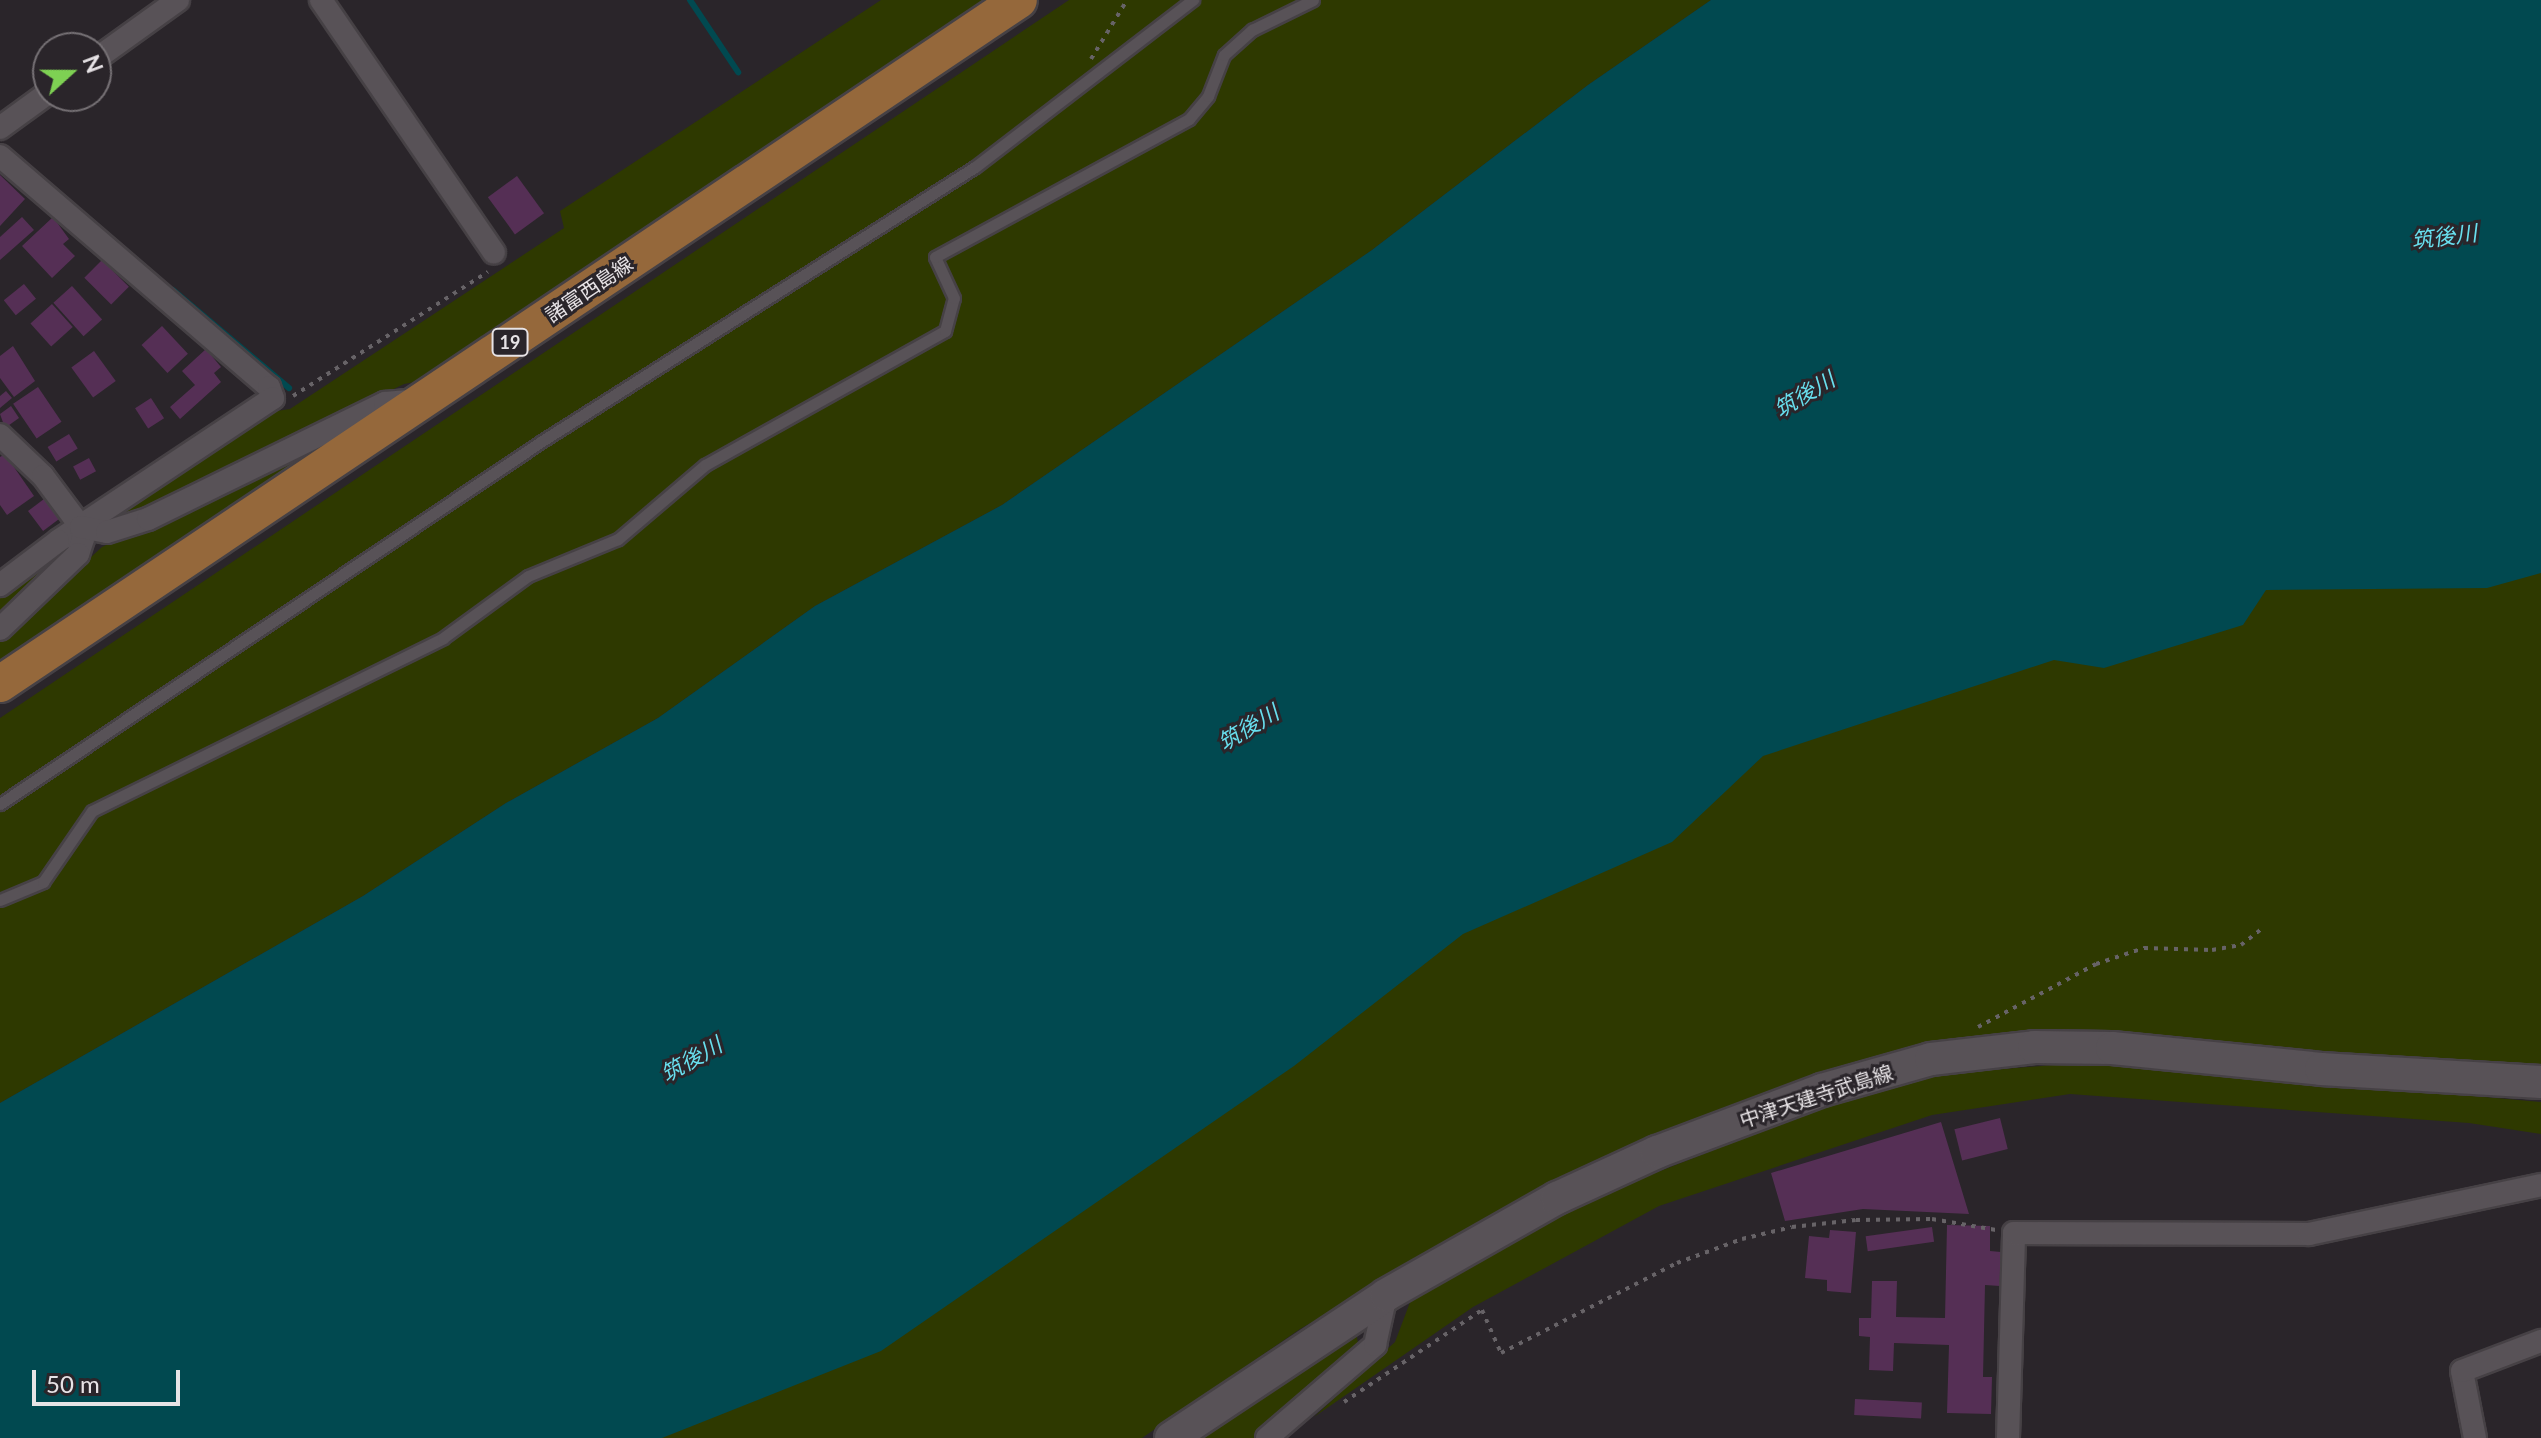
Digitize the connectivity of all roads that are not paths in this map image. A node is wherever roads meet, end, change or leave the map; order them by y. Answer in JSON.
{"nodes":[{"id":1,"x":178,"y":0,"type":"edge"},
{"id":2,"x":321,"y":0,"type":"edge"},
{"id":3,"x":1019,"y":0,"type":"edge"},
{"id":4,"x":1193,"y":0,"type":"edge"},
{"id":5,"x":1313,"y":0,"type":"edge"},
{"id":6,"x":112,"y":47,"type":"edge"},
{"id":7,"x":32,"y":105,"type":"edge"},
{"id":8,"x":0,"y":128,"type":"edge"},
{"id":9,"x":0,"y":156,"type":"edge"},
{"id":10,"x":494,"y":253,"type":"road end"},
{"id":11,"x":423,"y":400,"type":"junction"},
{"id":12,"x":0,"y":435,"type":"edge"},
{"id":13,"x":81,"y":527,"type":"junction"},
{"id":14,"x":0,"y":585,"type":"edge"},
{"id":15,"x":0,"y":629,"type":"edge"},
{"id":16,"x":0,"y":684,"type":"edge"},
{"id":17,"x":0,"y":804,"type":"edge"},
{"id":18,"x":0,"y":900,"type":"edge"},
{"id":19,"x":2541,"y":1082,"type":"edge"},
{"id":20,"x":2541,"y":1185,"type":"edge"},
{"id":21,"x":1386,"y":1295,"type":"junction"},
{"id":22,"x":2541,"y":1341,"type":"edge"},
{"id":23,"x":1171,"y":1438,"type":"edge"},
{"id":24,"x":1267,"y":1438,"type":"edge"},
{"id":25,"x":2008,"y":1438,"type":"edge"},
{"id":26,"x":2475,"y":1438,"type":"edge"}],
"edges":[{"from":1,"to":6,"type":"street"},
{"from":2,"to":10,"type":"street"},
{"from":3,"to":11,"type":"main road","name":"諸富西島線","number":"19"},
{"from":4,"to":17,"type":"lane"},
{"from":5,"to":18,"type":"lane"},
{"from":7,"to":8,"type":"street"},
{"from":9,"to":13,"type":"street"},
{"from":11,"to":13,"type":"street"},
{"from":11,"to":16,"type":"main road","name":"諸富西島線","number":"19"},
{"from":12,"to":13,"type":"street"},
{"from":13,"to":14,"type":"street"},
{"from":13,"to":15,"type":"street"},
{"from":19,"to":21,"type":"main road","name":"中津天建寺武島線"},
{"from":20,"to":25,"type":"street"},
{"from":21,"to":23,"type":"main road","name":"中津天建寺武島線"},
{"from":21,"to":24,"type":"street"},
{"from":22,"to":26,"type":"street"}]}
